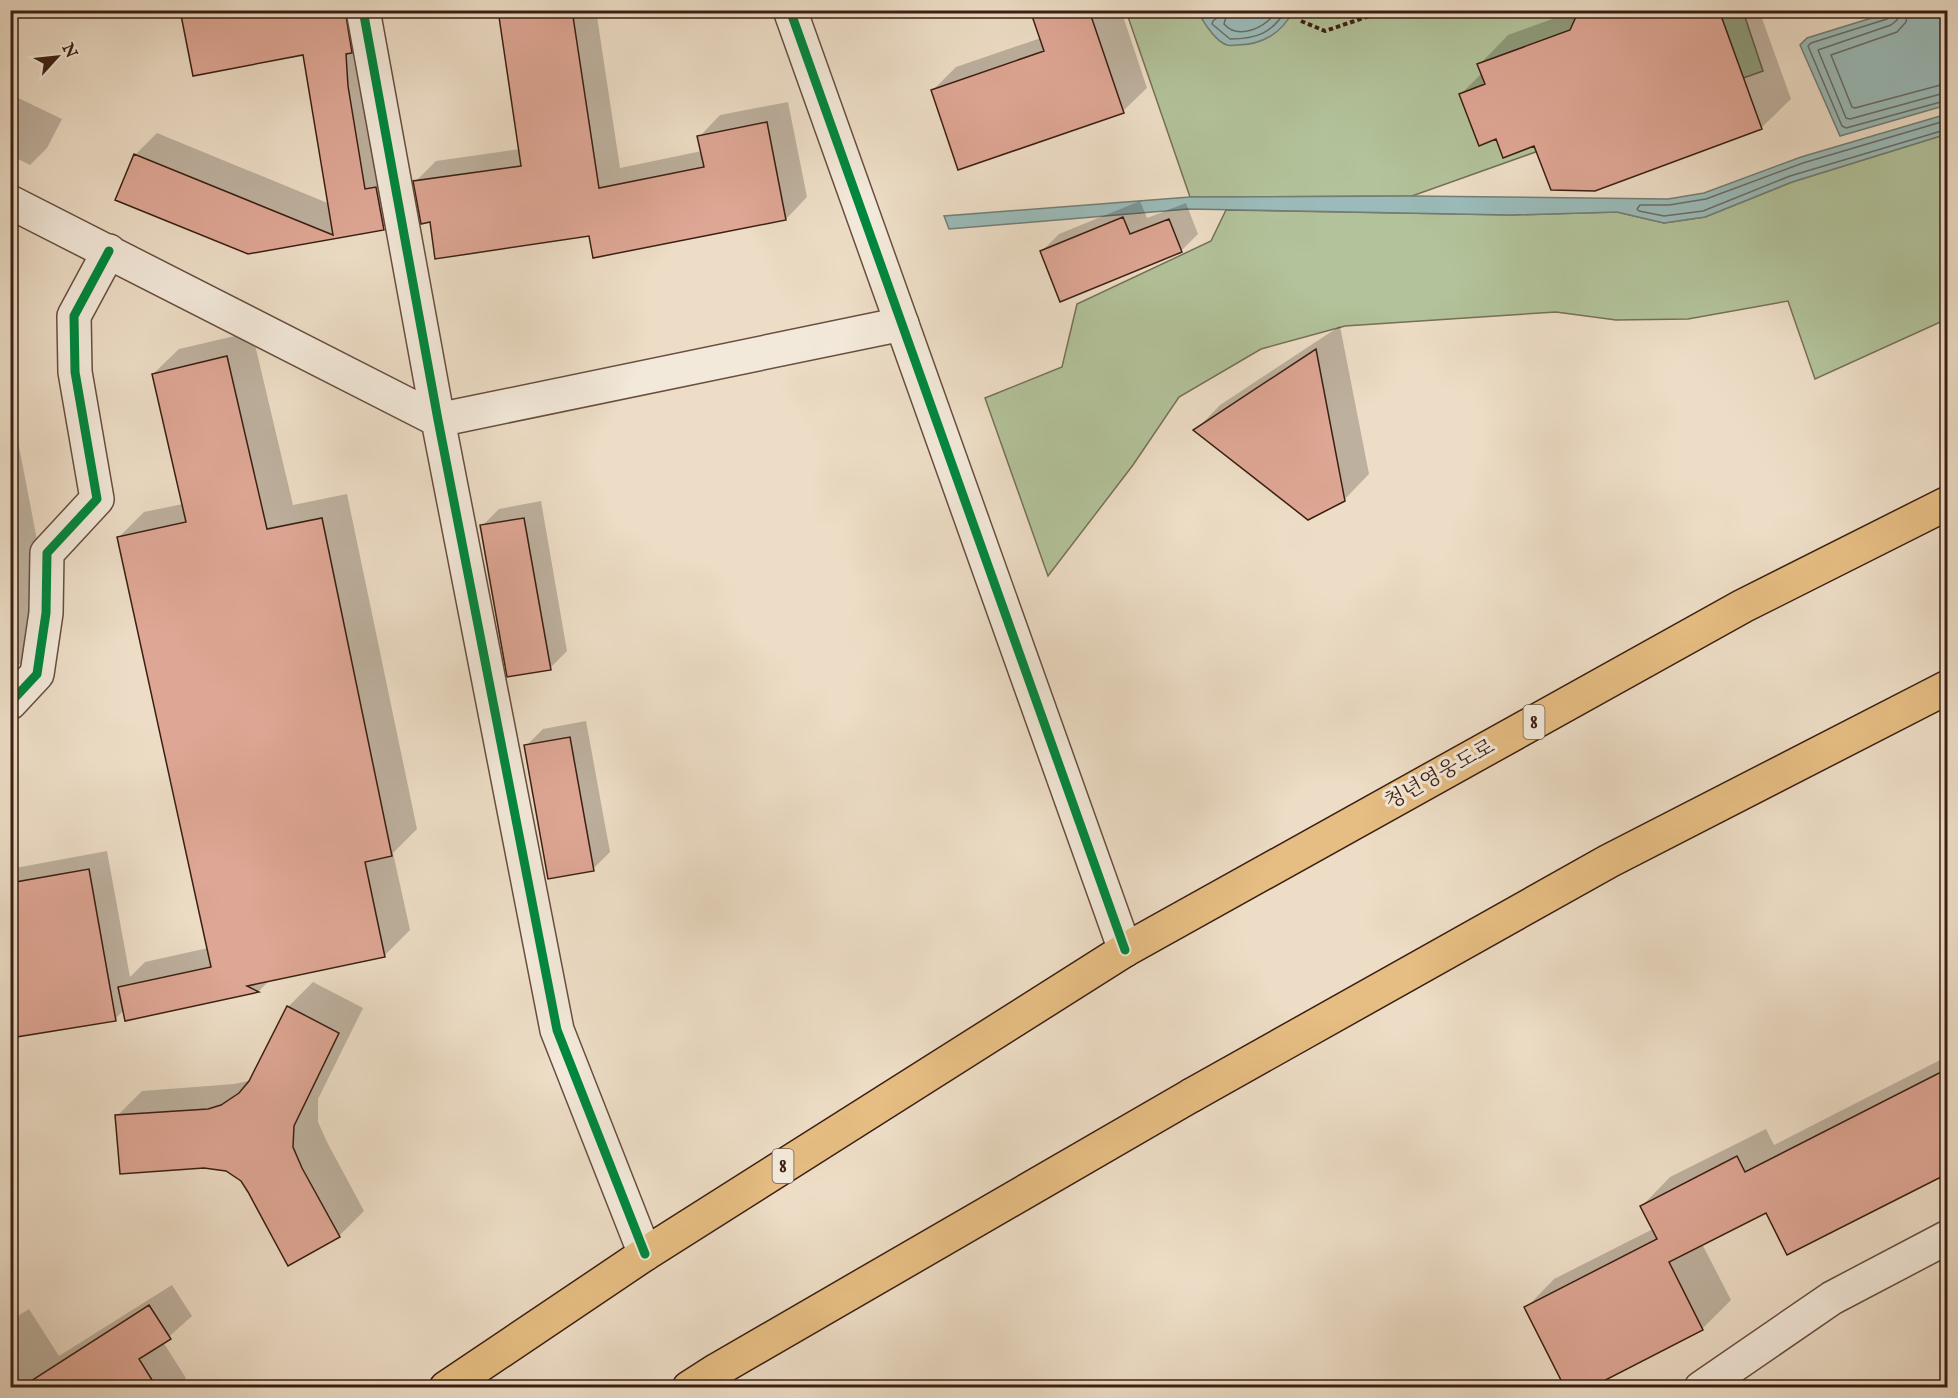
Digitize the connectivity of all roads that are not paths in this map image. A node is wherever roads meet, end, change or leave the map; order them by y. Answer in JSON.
{"nodes":[{"id":1,"x":363,"y":10,"type":"edge"},
{"id":2,"x":790,"y":10,"type":"edge"},
{"id":3,"x":10,"y":202,"type":"edge"},
{"id":4,"x":109,"y":251,"type":"junction"},
{"id":5,"x":902,"y":324,"type":"junction"},
{"id":6,"x":438,"y":420,"type":"junction"},
{"id":7,"x":1947,"y":503,"type":"edge"},
{"id":8,"x":1947,"y":687,"type":"edge"},
{"id":9,"x":10,"y":703,"type":"edge"},
{"id":10,"x":1125,"y":950,"type":"junction"},
{"id":11,"x":1947,"y":1237,"type":"edge"},
{"id":12,"x":645,"y":1254,"type":"junction"},
{"id":13,"x":446,"y":1388,"type":"edge"},
{"id":14,"x":689,"y":1388,"type":"edge"},
{"id":15,"x":1701,"y":1388,"type":"edge"}],
"edges":[{"from":1,"to":6,"type":"street"},
{"from":2,"to":5,"type":"street"},
{"from":3,"to":4,"type":"street"},
{"from":4,"to":6,"type":"street"},
{"from":4,"to":9,"type":"street"},
{"from":5,"to":6,"type":"street"},
{"from":5,"to":10,"type":"street"},
{"from":6,"to":12,"type":"street"},
{"from":7,"to":10,"type":"main road","name":"청년영웅도로","number":"8"},
{"from":8,"to":14,"type":"main road"},
{"from":10,"to":12,"type":"main road","number":"8"},
{"from":11,"to":15,"type":"street"},
{"from":12,"to":13,"type":"main road","number":"8"}]}
